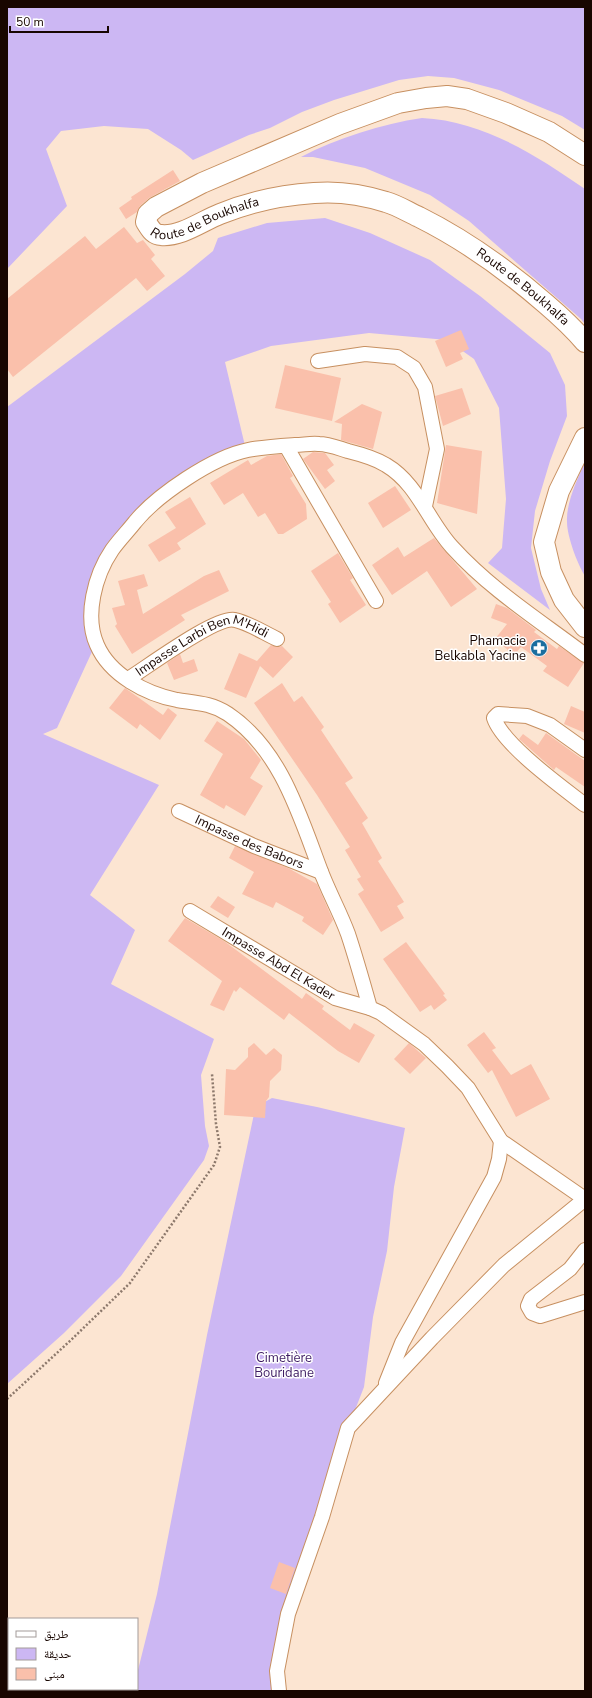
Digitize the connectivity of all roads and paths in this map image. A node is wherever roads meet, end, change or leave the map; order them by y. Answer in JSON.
{"nodes":[{"id":1,"x":585,"y":155,"type":"edge"},
{"id":2,"x":585,"y":342,"type":"edge"},
{"id":3,"x":318,"y":361,"type":"dead end"},
{"id":4,"x":585,"y":438,"type":"edge"},
{"id":5,"x":286,"y":446,"type":"junction"},
{"id":6,"x":425,"y":506,"type":"junction"},
{"id":7,"x":376,"y":601,"type":"dead end"},
{"id":8,"x":585,"y":627,"type":"edge"},
{"id":9,"x":277,"y":639,"type":"dead end"},
{"id":10,"x":585,"y":655,"type":"edge"},
{"id":11,"x":128,"y":679,"type":"junction"},
{"id":12,"x":585,"y":750,"type":"edge"},
{"id":13,"x":585,"y":805,"type":"edge"},
{"id":14,"x":179,"y":811,"type":"dead end"},
{"id":15,"x":321,"y":872,"type":"junction"},
{"id":16,"x":190,"y":911,"type":"dead end"},
{"id":17,"x":370,"y":1008,"type":"junction"},
{"id":18,"x":212,"y":1074,"type":"dead end"},
{"id":19,"x":501,"y":1140,"type":"junction"},
{"id":20,"x":585,"y":1199,"type":"edge"},
{"id":21,"x":585,"y":1250,"type":"edge"},
{"id":22,"x":585,"y":1302,"type":"edge"},
{"id":23,"x":383,"y":1391,"type":"junction"},
{"id":24,"x":7,"y":1399,"type":"edge"},
{"id":25,"x":280,"y":1691,"type":"edge"}],
"edges":[{"from":1,"to":2,"type":"main road","name":"Route de Boukhalfa"},
{"from":3,"to":6,"type":"street"},
{"from":4,"to":8,"type":"main road"},
{"from":5,"to":6,"type":"street"},
{"from":5,"to":7,"type":"street"},
{"from":5,"to":11,"type":"street"},
{"from":6,"to":10,"type":"street"},
{"from":9,"to":11,"type":"street","name":"Impasse Larbi Ben M'Hidi"},
{"from":11,"to":15,"type":"street"},
{"from":12,"to":13,"type":"street"},
{"from":14,"to":15,"type":"street","name":"Impasse des Babors"},
{"from":15,"to":17,"type":"street"},
{"from":16,"to":17,"type":"street","name":"Impasse Abd El Kader"},
{"from":17,"to":19,"type":"street","name":"Impasse Abd El Kader"},
{"from":18,"to":24,"type":"path"},
{"from":19,"to":20,"type":"street"},
{"from":19,"to":23,"type":"street"},
{"from":20,"to":23,"type":"street"},
{"from":21,"to":22,"type":"street"},
{"from":23,"to":25,"type":"street"}]}
